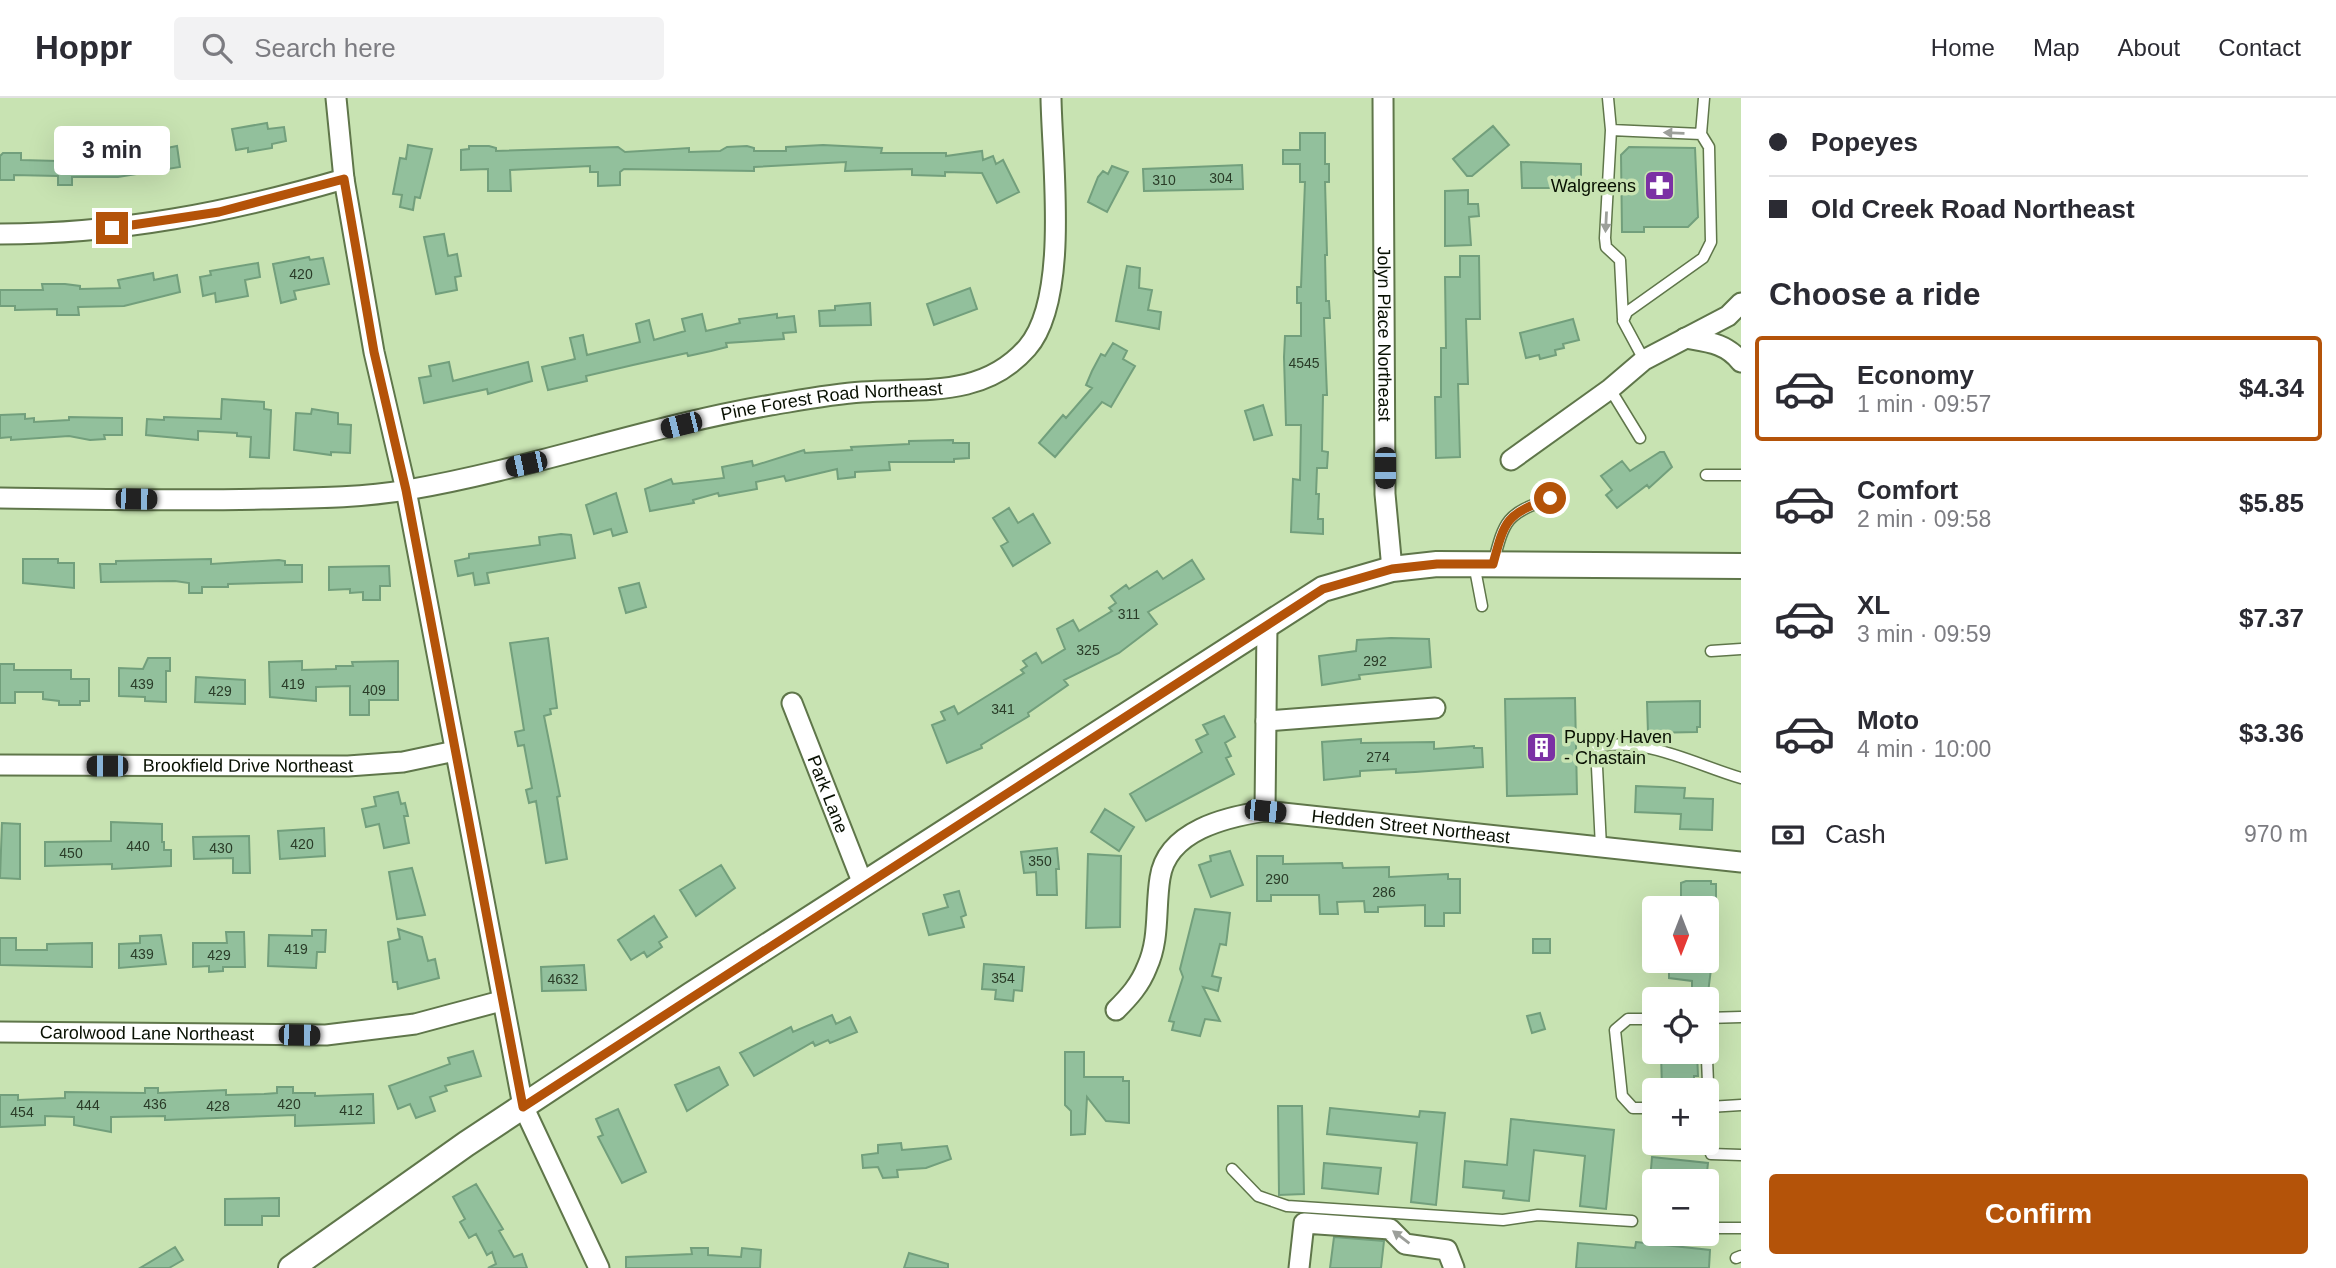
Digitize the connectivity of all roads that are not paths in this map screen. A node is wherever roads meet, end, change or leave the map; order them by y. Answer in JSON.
{"nodes":[{"id":1,"x":336,"y":98,"type":"edge"},
{"id":2,"x":1051,"y":98,"type":"edge"},
{"id":3,"x":1382,"y":98,"type":"edge"},
{"id":4,"x":1608,"y":98,"type":"edge"},
{"id":5,"x":1704,"y":98,"type":"edge"},
{"id":6,"x":1611,"y":130,"type":"junction"},
{"id":7,"x":1700,"y":134,"type":"junction"},
{"id":8,"x":344,"y":179,"type":"junction"},
{"id":9,"x":0,"y":234,"type":"edge"},
{"id":10,"x":1741,"y":303,"type":"edge"},
{"id":11,"x":1623,"y":321,"type":"junction"},
{"id":12,"x":1685,"y":338,"type":"junction"},
{"id":13,"x":1644,"y":360,"type":"junction"},
{"id":14,"x":1741,"y":362,"type":"edge"},
{"id":15,"x":1610,"y":389,"type":"junction"},
{"id":16,"x":1640,"y":438,"type":"dead end"},
{"id":17,"x":1511,"y":460,"type":"dead end"},
{"id":18,"x":1706,"y":475,"type":"dead end"},
{"id":19,"x":1741,"y":475,"type":"edge"},
{"id":20,"x":406,"y":490,"type":"junction"},
{"id":21,"x":0,"y":498,"type":"edge"},
{"id":22,"x":1550,"y":498,"type":"dead end"},
{"id":23,"x":1483,"y":564,"type":"junction"},
{"id":24,"x":1741,"y":566,"type":"edge"},
{"id":25,"x":1392,"y":569,"type":"junction"},
{"id":26,"x":1482,"y":606,"type":"dead end"},
{"id":27,"x":1267,"y":624,"type":"junction"},
{"id":28,"x":1741,"y":649,"type":"edge"},
{"id":29,"x":1711,"y":651,"type":"dead end"},
{"id":30,"x":792,"y":703,"type":"dead end"},
{"id":31,"x":1435,"y":708,"type":"dead end"},
{"id":32,"x":1266,"y":721,"type":"junction"},
{"id":33,"x":455,"y":751,"type":"junction"},
{"id":34,"x":0,"y":765,"type":"edge"},
{"id":35,"x":1741,"y":778,"type":"edge"},
{"id":36,"x":1265,"y":811,"type":"junction"},
{"id":37,"x":1601,"y":847,"type":"junction"},
{"id":38,"x":1741,"y":862,"type":"edge"},
{"id":39,"x":863,"y":884,"type":"junction"},
{"id":40,"x":501,"y":1001,"type":"junction"},
{"id":41,"x":1116,"y":1010,"type":"dead end"},
{"id":42,"x":1741,"y":1017,"type":"edge"},
{"id":43,"x":1719,"y":1018,"type":"edge"},
{"id":44,"x":1642,"y":1019,"type":"edge"},
{"id":45,"x":0,"y":1032,"type":"edge"},
{"id":46,"x":1741,"y":1105,"type":"edge"},
{"id":47,"x":1719,"y":1106,"type":"edge"},
{"id":48,"x":523,"y":1107,"type":"junction"},
{"id":49,"x":1642,"y":1108,"type":"edge"},
{"id":50,"x":1719,"y":1154,"type":"edge"},
{"id":51,"x":1741,"y":1155,"type":"edge"},
{"id":52,"x":1232,"y":1169,"type":"dead end"},
{"id":53,"x":1632,"y":1221,"type":"dead end"},
{"id":54,"x":1719,"y":1228,"type":"edge"},
{"id":55,"x":1741,"y":1228,"type":"edge"},
{"id":56,"x":291,"y":1268,"type":"edge"},
{"id":57,"x":599,"y":1268,"type":"edge"},
{"id":58,"x":1299,"y":1268,"type":"edge"},
{"id":59,"x":1454,"y":1268,"type":"edge"}],
"edges":[{"from":1,"to":8,"type":"street"},
{"from":2,"to":20,"type":"street","name":"Pine Forest Road Northeast"},
{"from":3,"to":25,"type":"street","name":"Jolyn Place Northeast"},
{"from":4,"to":6,"type":"lane"},
{"from":5,"to":7,"type":"lane"},
{"from":7,"to":6,"type":"lane","one_way":true},
{"from":6,"to":11,"type":"lane","one_way":true},
{"from":7,"to":11,"type":"lane"},
{"from":8,"to":9,"type":"street"},
{"from":8,"to":20,"type":"street"},
{"from":10,"to":12,"type":"street"},
{"from":11,"to":13,"type":"lane"},
{"from":12,"to":13,"type":"street"},
{"from":12,"to":14,"type":"street"},
{"from":13,"to":15,"type":"street"},
{"from":15,"to":16,"type":"lane"},
{"from":15,"to":17,"type":"street"},
{"from":18,"to":19,"type":"lane"},
{"from":20,"to":21,"type":"street","name":"Pine Forest Road Northeast"},
{"from":20,"to":33,"type":"street"},
{"from":22,"to":23,"type":"lane"},
{"from":23,"to":24,"type":"street"},
{"from":23,"to":25,"type":"street"},
{"from":23,"to":26,"type":"lane"},
{"from":25,"to":27,"type":"street"},
{"from":27,"to":32,"type":"street"},
{"from":27,"to":39,"type":"street"},
{"from":28,"to":29,"type":"lane"},
{"from":30,"to":39,"type":"street","name":"Park Lane"},
{"from":31,"to":32,"type":"street"},
{"from":32,"to":36,"type":"street"},
{"from":33,"to":34,"type":"street","name":"Brookfield Drive Northeast"},
{"from":33,"to":40,"type":"street"},
{"from":35,"to":37,"type":"lane"},
{"from":36,"to":37,"type":"street","name":"Hedden Street Northeast"},
{"from":36,"to":41,"type":"street","name":"Hedden Street Northeast"},
{"from":37,"to":38,"type":"street","name":"Hedden Street Northeast"},
{"from":39,"to":48,"type":"street"},
{"from":40,"to":45,"type":"street","name":"Carolwood Lane Northeast"},
{"from":40,"to":48,"type":"street"},
{"from":42,"to":43,"type":"lane"},
{"from":44,"to":49,"type":"lane"},
{"from":46,"to":47,"type":"lane"},
{"from":48,"to":56,"type":"street"},
{"from":48,"to":57,"type":"street"},
{"from":50,"to":51,"type":"lane"},
{"from":52,"to":53,"type":"lane"},
{"from":54,"to":55,"type":"lane"},
{"from":59,"to":58,"type":"street","one_way":true}]}
